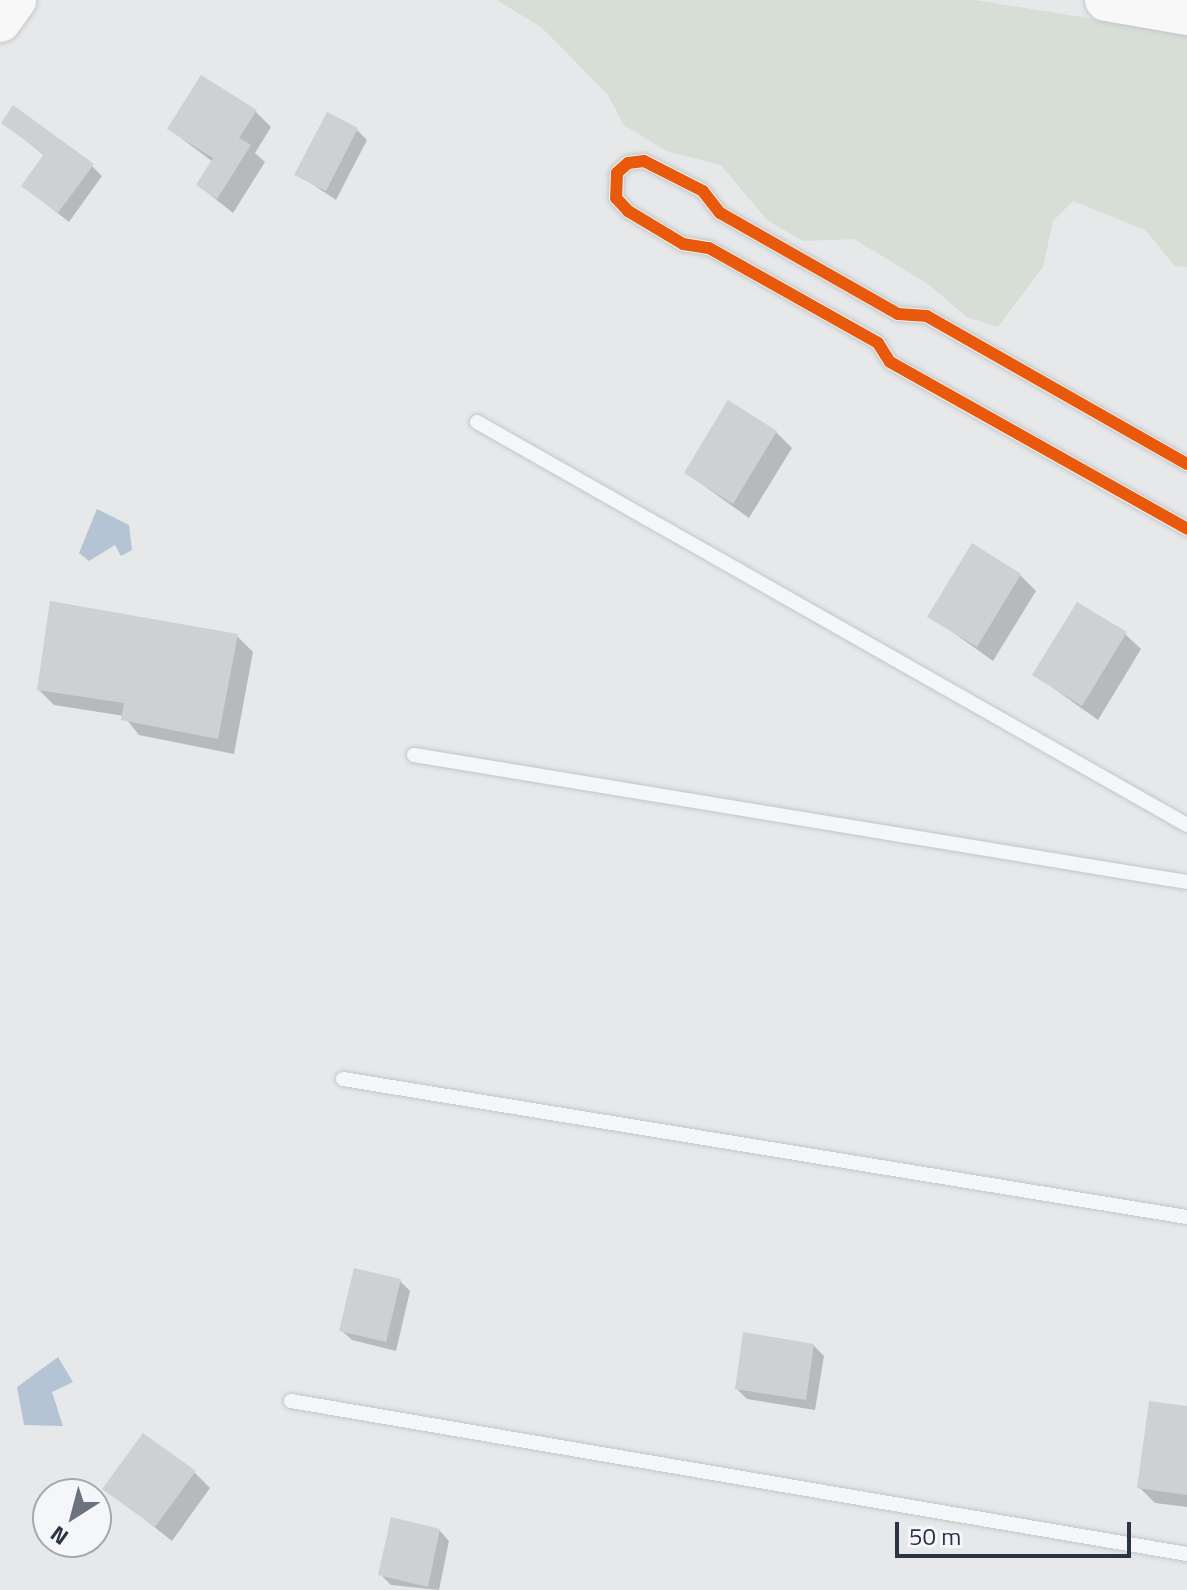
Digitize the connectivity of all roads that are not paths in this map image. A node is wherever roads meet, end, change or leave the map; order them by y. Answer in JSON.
{"nodes":[{"id":1,"x":15,"y":0,"type":"edge"},
{"id":2,"x":1106,"y":0,"type":"edge"},
{"id":3,"x":1187,"y":14,"type":"edge"},
{"id":4,"x":0,"y":21,"type":"edge"},
{"id":5,"x":477,"y":422,"type":"dead end"},
{"id":6,"x":1187,"y":464,"type":"edge"},
{"id":7,"x":1187,"y":529,"type":"edge"},
{"id":8,"x":414,"y":755,"type":"dead end"},
{"id":9,"x":1187,"y":825,"type":"edge"},
{"id":10,"x":1187,"y":882,"type":"edge"},
{"id":11,"x":343,"y":1079,"type":"dead end"},
{"id":12,"x":1187,"y":1217,"type":"edge"},
{"id":13,"x":291,"y":1401,"type":"dead end"},
{"id":14,"x":1187,"y":1554,"type":"edge"}],
"edges":[{"from":1,"to":4,"type":"main road"},
{"from":2,"to":3,"type":"main road"},
{"from":5,"to":9,"type":"lane"},
{"from":6,"to":7,"type":"lane"},
{"from":8,"to":10,"type":"lane"},
{"from":11,"to":12,"type":"lane"},
{"from":13,"to":14,"type":"lane"}]}
